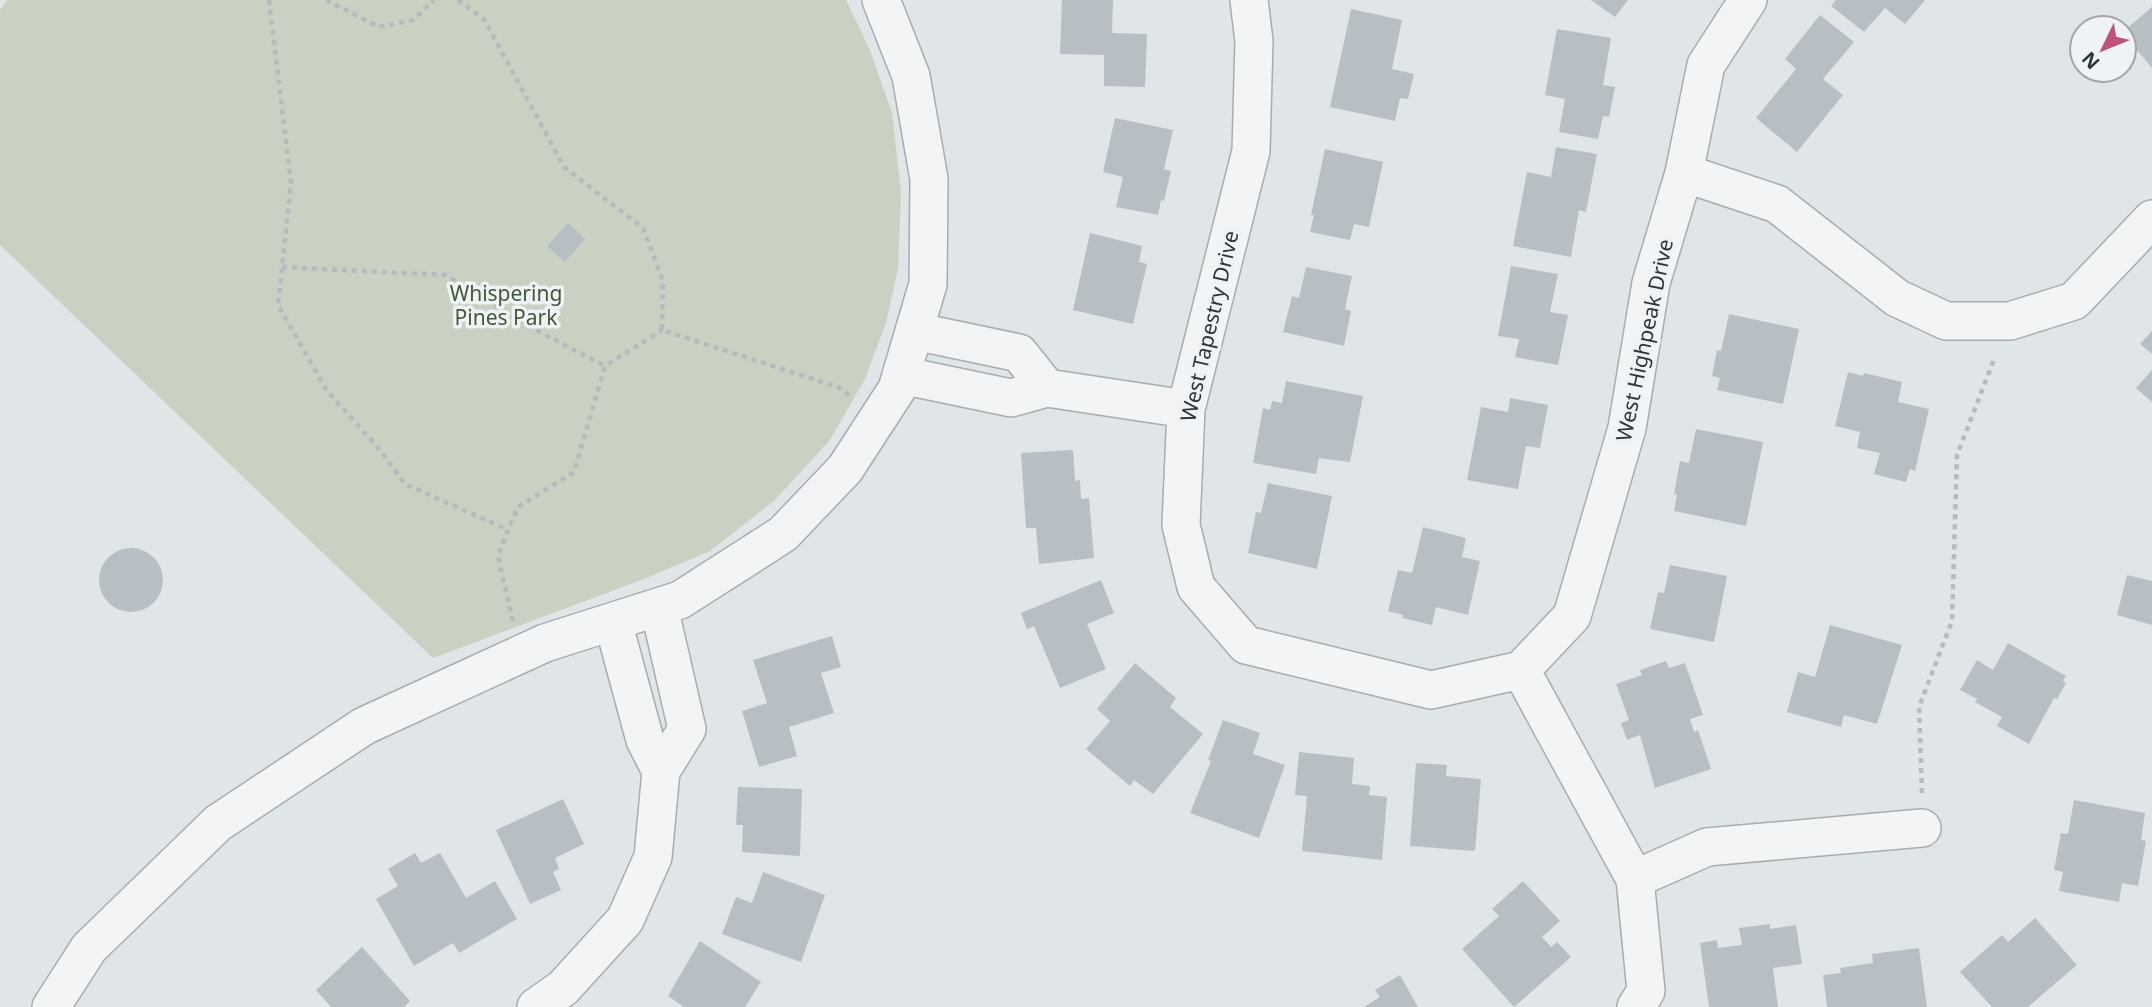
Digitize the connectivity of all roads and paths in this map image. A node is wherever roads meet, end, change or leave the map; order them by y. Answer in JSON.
{"nodes":[{"id":1,"x":269,"y":0,"type":"edge"},
{"id":2,"x":326,"y":0,"type":"edge"},
{"id":3,"x":434,"y":0,"type":"edge"},
{"id":4,"x":458,"y":0,"type":"edge"},
{"id":5,"x":881,"y":0,"type":"edge"},
{"id":6,"x":1249,"y":0,"type":"edge"},
{"id":7,"x":1748,"y":0,"type":"edge"},
{"id":8,"x":1684,"y":173,"type":"junction"},
{"id":9,"x":2152,"y":219,"type":"edge"},
{"id":10,"x":282,"y":267,"type":"junction"},
{"id":11,"x":1998,"y":321,"type":"junction"},
{"id":12,"x":662,"y":330,"type":"junction"},
{"id":13,"x":914,"y":331,"type":"junction"},
{"id":14,"x":605,"y":366,"type":"junction"},
{"id":15,"x":901,"y":375,"type":"junction"},
{"id":16,"x":1047,"y":388,"type":"junction"},
{"id":17,"x":1185,"y":409,"type":"junction"},
{"id":18,"x":878,"y":418,"type":"junction"},
{"id":19,"x":508,"y":530,"type":"junction"},
{"id":20,"x":659,"y":607,"type":"junction"},
{"id":21,"x":613,"y":621,"type":"junction"},
{"id":22,"x":522,"y":654,"type":"junction"},
{"id":23,"x":1521,"y":670,"type":"junction"},
{"id":24,"x":661,"y":771,"type":"junction"},
{"id":25,"x":1922,"y":828,"type":"joint"},
{"id":26,"x":1635,"y":879,"type":"junction"},
{"id":27,"x":51,"y":1007,"type":"edge"},
{"id":28,"x":536,"y":1007,"type":"edge"},
{"id":29,"x":1636,"y":1007,"type":"edge"}],
"edges":[{"from":1,"to":10,"type":"path"},
{"from":2,"to":3,"type":"path"},
{"from":4,"to":12,"type":"path"},
{"from":5,"to":13,"type":"street"},
{"from":6,"to":17,"type":"street","name":"West Tapestry Drive"},
{"from":7,"to":8,"type":"street","name":"West Highpeak Drive"},
{"from":8,"to":11,"type":"street"},
{"from":8,"to":23,"type":"street","name":"West Highpeak Drive"},
{"from":9,"to":11,"type":"street"},
{"from":10,"to":14,"type":"path"},
{"from":10,"to":19,"type":"path"},
{"from":11,"to":25,"type":"path"},
{"from":12,"to":14,"type":"path"},
{"from":12,"to":18,"type":"path"},
{"from":13,"to":15,"type":"street"},
{"from":13,"to":16,"type":"street"},
{"from":14,"to":19,"type":"path"},
{"from":15,"to":16,"type":"street"},
{"from":15,"to":18,"type":"street"},
{"from":16,"to":17,"type":"street"},
{"from":17,"to":23,"type":"street","name":"West Tapestry Drive"},
{"from":18,"to":20,"type":"street"},
{"from":19,"to":22,"type":"path"},
{"from":20,"to":21,"type":"street"},
{"from":20,"to":24,"type":"street"},
{"from":21,"to":22,"type":"street"},
{"from":21,"to":24,"type":"street"},
{"from":22,"to":27,"type":"street"},
{"from":23,"to":26,"type":"street"},
{"from":24,"to":28,"type":"street"},
{"from":25,"to":26,"type":"street"},
{"from":26,"to":29,"type":"street"}]}
